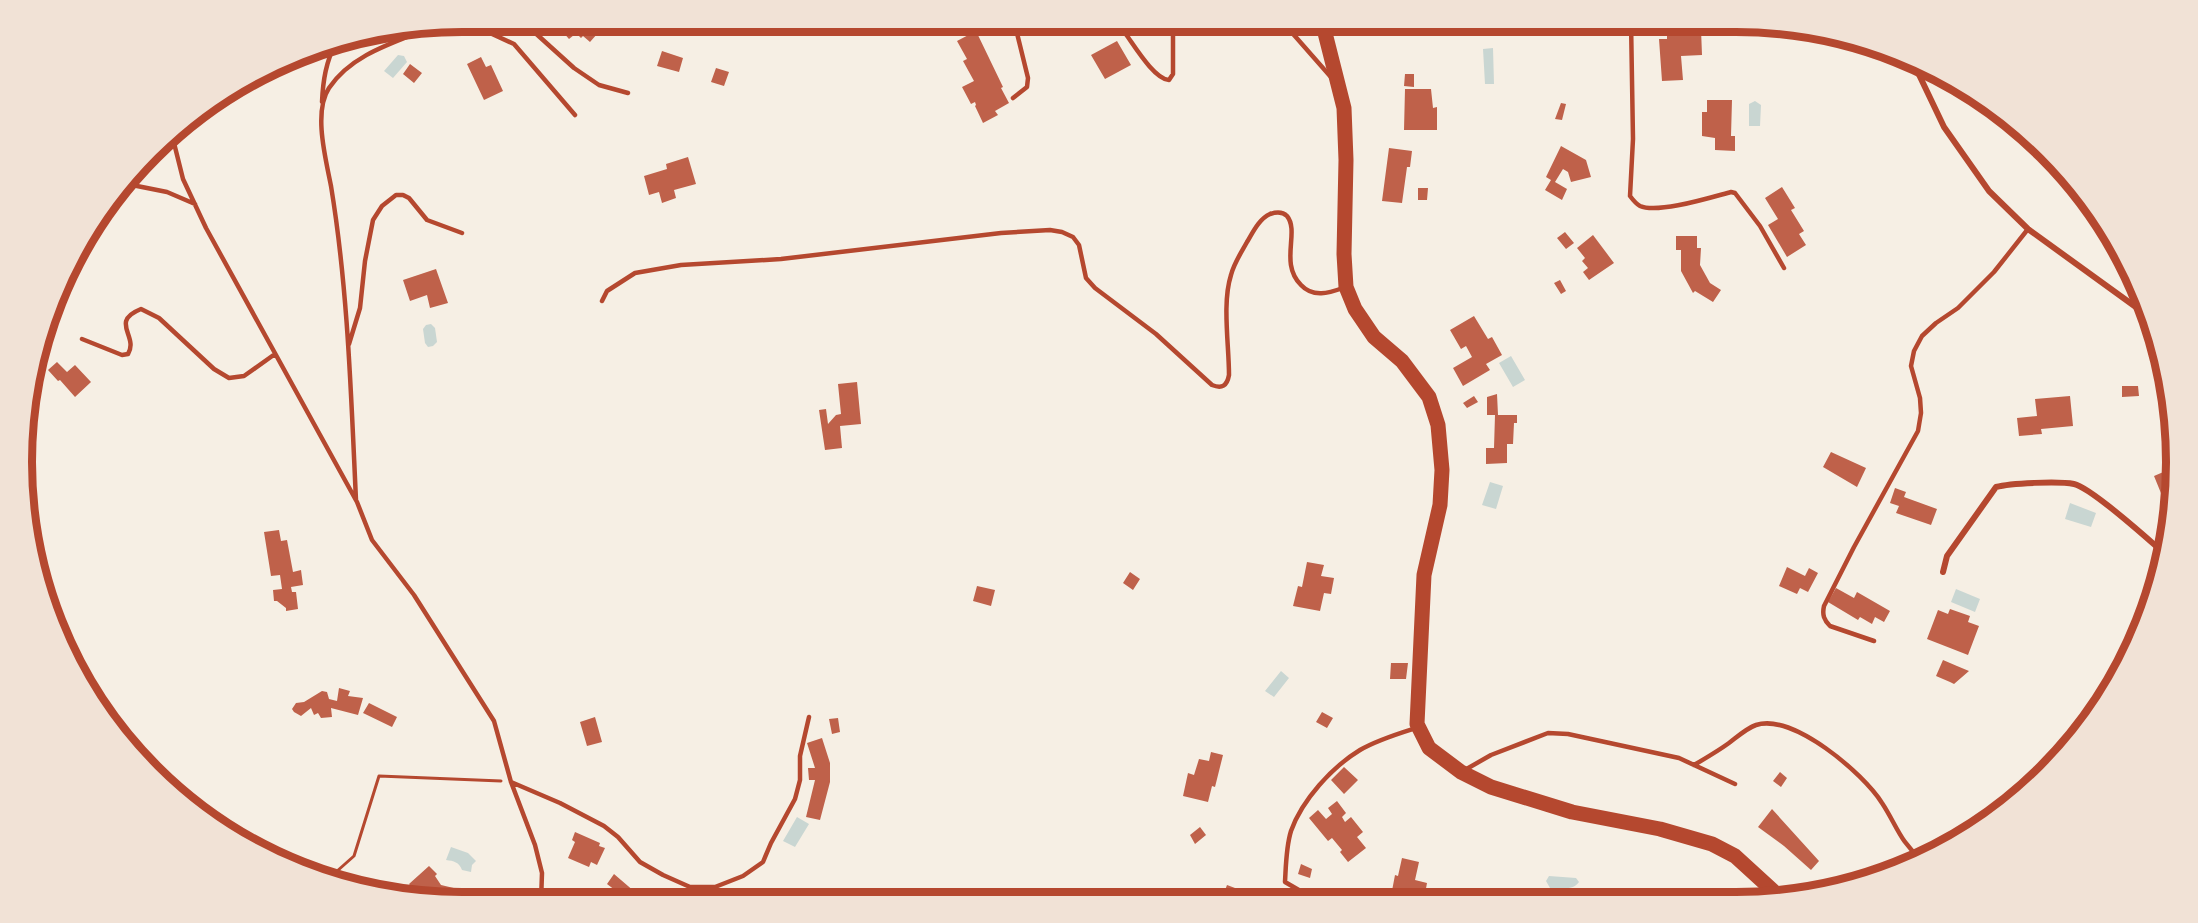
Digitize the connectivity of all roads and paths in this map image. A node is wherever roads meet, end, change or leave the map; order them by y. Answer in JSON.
{"nodes":[{"id":1,"x":488,"y":32,"type":"edge"},
{"id":2,"x":534,"y":32,"type":"edge"},
{"id":3,"x":1017,"y":32,"type":"edge"},
{"id":4,"x":1173,"y":32,"type":"edge"},
{"id":5,"x":1293,"y":32,"type":"edge"},
{"id":6,"x":1325,"y":32,"type":"edge"},
{"id":7,"x":1631,"y":32,"type":"edge"},
{"id":8,"x":1125,"y":33,"type":"dead end"},
{"id":9,"x":416,"y":34,"type":"edge"},
{"id":10,"x":332,"y":51,"type":"edge"},
{"id":11,"x":1918,"y":72,"type":"edge"},
{"id":12,"x":1338,"y":85,"type":"junction"},
{"id":13,"x":628,"y":93,"type":"dead end"},
{"id":14,"x":1013,"y":98,"type":"dead end"},
{"id":15,"x":321,"y":113,"type":"junction"},
{"id":16,"x":575,"y":115,"type":"dead end"},
{"id":17,"x":174,"y":142,"type":"edge"},
{"id":18,"x":132,"y":185,"type":"edge"},
{"id":19,"x":195,"y":204,"type":"junction"},
{"id":20,"x":2028,"y":229,"type":"junction"},
{"id":21,"x":462,"y":233,"type":"dead end"},
{"id":22,"x":1784,"y":268,"type":"dead end"},
{"id":23,"x":1346,"y":287,"type":"junction"},
{"id":24,"x":602,"y":301,"type":"dead end"},
{"id":25,"x":2139,"y":309,"type":"edge"},
{"id":26,"x":82,"y":339,"type":"dead end"},
{"id":27,"x":348,"y":347,"type":"junction"},
{"id":28,"x":275,"y":354,"type":"junction"},
{"id":29,"x":357,"y":502,"type":"junction"},
{"id":30,"x":2157,"y":548,"type":"edge"},
{"id":31,"x":1944,"y":572,"type":"dead end"},
{"id":32,"x":1874,"y":641,"type":"dead end"},
{"id":33,"x":809,"y":717,"type":"dead end"},
{"id":34,"x":1419,"y":727,"type":"junction"},
{"id":35,"x":1694,"y":765,"type":"junction"},
{"id":36,"x":1461,"y":772,"type":"junction"},
{"id":37,"x":511,"y":782,"type":"junction"},
{"id":38,"x":1735,"y":784,"type":"dead end"},
{"id":39,"x":1914,"y":853,"type":"edge"},
{"id":40,"x":335,"y":873,"type":"edge"},
{"id":41,"x":1772,"y":890,"type":"edge"},
{"id":42,"x":541,"y":892,"type":"edge"},
{"id":43,"x":1302,"y":892,"type":"edge"}],
"edges":[{"from":1,"to":16,"type":"lane"},
{"from":2,"to":13,"type":"lane"},
{"from":3,"to":14,"type":"lane"},
{"from":4,"to":8,"type":"lane"},
{"from":5,"to":12,"type":"lane"},
{"from":6,"to":12,"type":"main road"},
{"from":7,"to":22,"type":"lane"},
{"from":9,"to":15,"type":"lane"},
{"from":10,"to":15,"type":"lane"},
{"from":11,"to":20,"type":"street"},
{"from":12,"to":23,"type":"main road"},
{"from":15,"to":27,"type":"lane"},
{"from":17,"to":19,"type":"lane"},
{"from":18,"to":19,"type":"lane"},
{"from":19,"to":28,"type":"lane"},
{"from":20,"to":25,"type":"street"},
{"from":20,"to":32,"type":"lane"},
{"from":21,"to":27,"type":"lane"},
{"from":23,"to":24,"type":"lane"},
{"from":23,"to":34,"type":"main road"},
{"from":26,"to":28,"type":"lane"},
{"from":27,"to":29,"type":"lane"},
{"from":28,"to":29,"type":"lane"},
{"from":29,"to":37,"type":"lane"},
{"from":30,"to":31,"type":"street"},
{"from":33,"to":37,"type":"lane"},
{"from":34,"to":36,"type":"main road"},
{"from":34,"to":43,"type":"lane"},
{"from":35,"to":36,"type":"lane"},
{"from":35,"to":38,"type":"lane"},
{"from":35,"to":39,"type":"lane"},
{"from":36,"to":41,"type":"main road"},
{"from":37,"to":40,"type":"path"},
{"from":37,"to":42,"type":"lane"}]}
